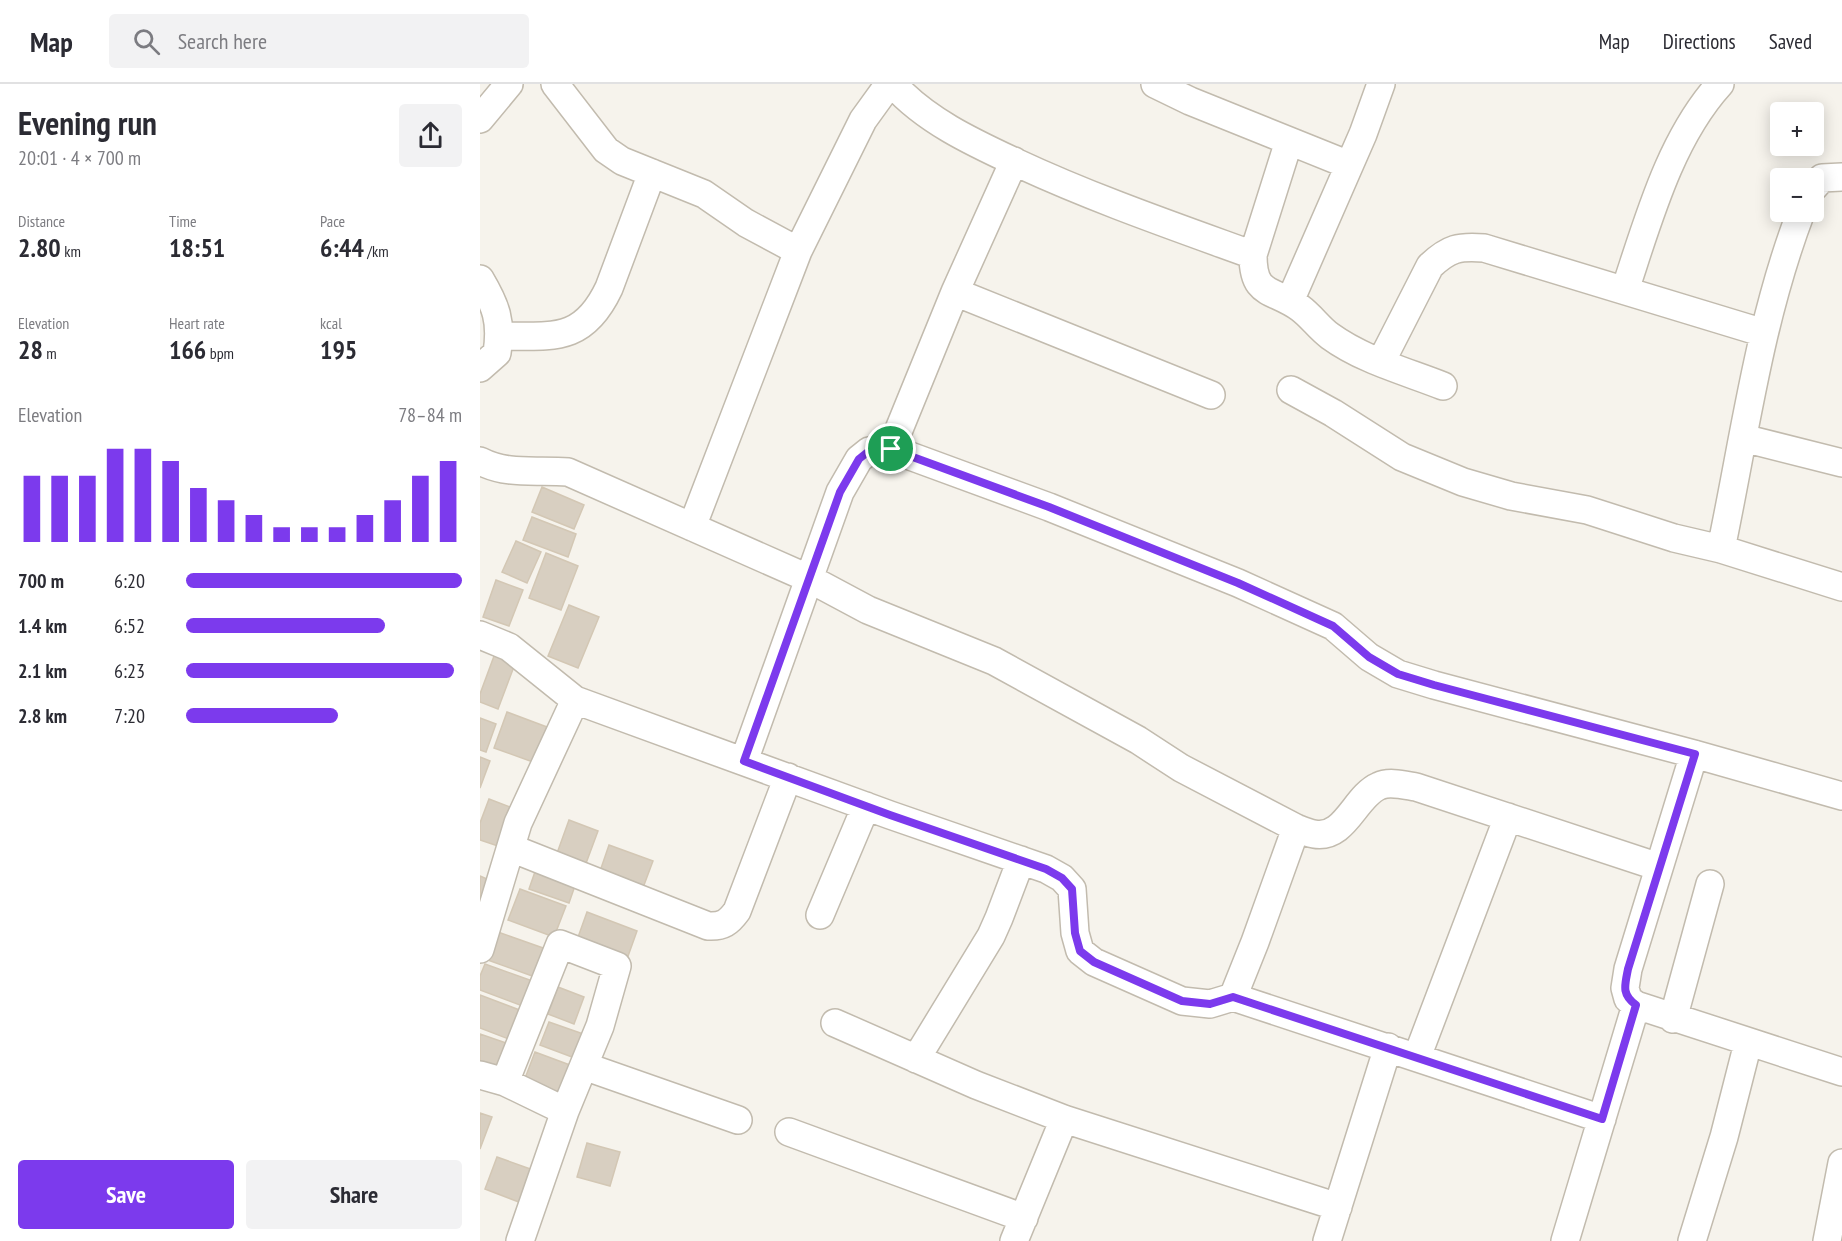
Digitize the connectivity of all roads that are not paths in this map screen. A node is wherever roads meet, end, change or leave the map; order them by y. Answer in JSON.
{"nodes":[{"id":1,"x":509,"y":84,"type":"edge"},
{"id":2,"x":555,"y":84,"type":"edge"},
{"id":3,"x":891,"y":84,"type":"edge"},
{"id":4,"x":1155,"y":84,"type":"edge"},
{"id":5,"x":1382,"y":84,"type":"edge"},
{"id":6,"x":1720,"y":84,"type":"edge"},
{"id":7,"x":480,"y":119,"type":"edge"},
{"id":8,"x":1290,"y":141,"type":"junction"},
{"id":9,"x":1014,"y":161,"type":"junction"},
{"id":10,"x":1349,"y":165,"type":"junction"},
{"id":11,"x":652,"y":173,"type":"junction"},
{"id":12,"x":1842,"y":177,"type":"edge"},
{"id":13,"x":1824,"y":178,"type":"edge"},
{"id":14,"x":1798,"y":222,"type":"edge"},
{"id":15,"x":798,"y":251,"type":"junction"},
{"id":16,"x":1253,"y":255,"type":"junction"},
{"id":17,"x":480,"y":279,"type":"edge"},
{"id":18,"x":1625,"y":290,"type":"junction"},
{"id":19,"x":955,"y":292,"type":"junction"},
{"id":20,"x":1290,"y":301,"type":"junction"},
{"id":21,"x":1764,"y":333,"type":"junction"},
{"id":22,"x":500,"y":336,"type":"junction"},
{"id":23,"x":1381,"y":362,"type":"junction"},
{"id":24,"x":480,"y":368,"type":"edge"},
{"id":25,"x":1443,"y":386,"type":"dead end"},
{"id":26,"x":1291,"y":390,"type":"dead end"},
{"id":27,"x":1211,"y":395,"type":"dead end"},
{"id":28,"x":1743,"y":438,"type":"junction"},
{"id":29,"x":891,"y":449,"type":"junction"},
{"id":30,"x":480,"y":461,"type":"edge"},
{"id":31,"x":1842,"y":463,"type":"edge"},
{"id":32,"x":692,"y":526,"type":"junction"},
{"id":33,"x":1721,"y":549,"type":"junction"},
{"id":34,"x":810,"y":579,"type":"junction"},
{"id":35,"x":1842,"y":587,"type":"edge"},
{"id":36,"x":480,"y":635,"type":"edge"},
{"id":37,"x":575,"y":700,"type":"junction"},
{"id":38,"x":1695,"y":754,"type":"junction"},
{"id":39,"x":744,"y":761,"type":"junction"},
{"id":40,"x":788,"y":777,"type":"junction"},
{"id":41,"x":1842,"y":796,"type":"edge"},
{"id":42,"x":866,"y":806,"type":"junction"},
{"id":43,"x":1508,"y":817,"type":"junction"},
{"id":44,"x":1296,"y":828,"type":"junction"},
{"id":45,"x":511,"y":848,"type":"junction"},
{"id":46,"x":1020,"y":860,"type":"junction"},
{"id":47,"x":1659,"y":867,"type":"junction"},
{"id":48,"x":1710,"y":884,"type":"dead end"},
{"id":49,"x":820,"y":915,"type":"dead end"},
{"id":50,"x":480,"y":949,"type":"edge"},
{"id":51,"x":1233,"y":997,"type":"junction"},
{"id":52,"x":1636,"y":1005,"type":"junction"},
{"id":53,"x":1673,"y":1018,"type":"junction"},
{"id":54,"x":835,"y":1023,"type":"dead end"},
{"id":55,"x":1748,"y":1042,"type":"junction"},
{"id":56,"x":1388,"y":1047,"type":"junction"},
{"id":57,"x":1417,"y":1057,"type":"junction"},
{"id":58,"x":916,"y":1059,"type":"junction"},
{"id":59,"x":584,"y":1066,"type":"junction"},
{"id":60,"x":1842,"y":1072,"type":"edge"},
{"id":61,"x":493,"y":1078,"type":"edge"},
{"id":62,"x":565,"y":1111,"type":"junction"},
{"id":63,"x":738,"y":1119,"type":"dead end"},
{"id":64,"x":1064,"y":1119,"type":"junction"},
{"id":65,"x":1602,"y":1119,"type":"junction"},
{"id":66,"x":789,"y":1132,"type":"dead end"},
{"id":67,"x":1841,"y":1178,"type":"edge"},
{"id":68,"x":1338,"y":1207,"type":"junction"},
{"id":69,"x":1019,"y":1230,"type":"edge"},
{"id":70,"x":520,"y":1241,"type":"edge"},
{"id":71,"x":1327,"y":1241,"type":"edge"},
{"id":72,"x":1565,"y":1241,"type":"edge"},
{"id":73,"x":1692,"y":1241,"type":"edge"},
{"id":74,"x":1827,"y":1241,"type":"edge"}],
"edges":[{"from":1,"to":7,"type":"street"},
{"from":2,"to":11,"type":"street"},
{"from":3,"to":9,"type":"street"},
{"from":3,"to":15,"type":"street"},
{"from":4,"to":8,"type":"street"},
{"from":5,"to":10,"type":"street"},
{"from":6,"to":18,"type":"street"},
{"from":8,"to":10,"type":"street"},
{"from":8,"to":16,"type":"street"},
{"from":9,"to":16,"type":"street"},
{"from":9,"to":19,"type":"street"},
{"from":10,"to":20,"type":"street"},
{"from":11,"to":15,"type":"street"},
{"from":11,"to":22,"type":"street"},
{"from":12,"to":13,"type":"street"},
{"from":14,"to":21,"type":"street"},
{"from":15,"to":32,"type":"street"},
{"from":16,"to":20,"type":"street"},
{"from":17,"to":22,"type":"street"},
{"from":18,"to":21,"type":"street"},
{"from":18,"to":23,"type":"street"},
{"from":19,"to":27,"type":"street"},
{"from":19,"to":29,"type":"street"},
{"from":20,"to":23,"type":"street"},
{"from":21,"to":28,"type":"street"},
{"from":22,"to":24,"type":"street"},
{"from":23,"to":25,"type":"street"},
{"from":26,"to":33,"type":"street"},
{"from":28,"to":31,"type":"street"},
{"from":28,"to":33,"type":"street"},
{"from":29,"to":34,"type":"street"},
{"from":29,"to":38,"type":"street"},
{"from":30,"to":32,"type":"street"},
{"from":32,"to":34,"type":"street"},
{"from":33,"to":35,"type":"street"},
{"from":34,"to":39,"type":"street"},
{"from":34,"to":44,"type":"street"},
{"from":36,"to":37,"type":"street"},
{"from":37,"to":39,"type":"street"},
{"from":37,"to":45,"type":"street"},
{"from":38,"to":41,"type":"street"},
{"from":38,"to":47,"type":"street"},
{"from":39,"to":40,"type":"street"},
{"from":40,"to":42,"type":"street"},
{"from":40,"to":45,"type":"street"},
{"from":42,"to":46,"type":"street"},
{"from":42,"to":49,"type":"street"},
{"from":43,"to":44,"type":"street"},
{"from":43,"to":47,"type":"street"},
{"from":43,"to":57,"type":"street"},
{"from":44,"to":51,"type":"street"},
{"from":45,"to":50,"type":"street"},
{"from":46,"to":51,"type":"street"},
{"from":46,"to":58,"type":"street"},
{"from":47,"to":52,"type":"street"},
{"from":48,"to":53,"type":"street"},
{"from":51,"to":56,"type":"street"},
{"from":52,"to":53,"type":"street"},
{"from":52,"to":65,"type":"street"},
{"from":53,"to":55,"type":"street"},
{"from":54,"to":58,"type":"street"},
{"from":55,"to":60,"type":"street"},
{"from":55,"to":73,"type":"street"},
{"from":56,"to":57,"type":"street"},
{"from":56,"to":68,"type":"street"},
{"from":57,"to":65,"type":"street"},
{"from":58,"to":64,"type":"street"},
{"from":59,"to":61,"type":"street"},
{"from":59,"to":62,"type":"street"},
{"from":59,"to":63,"type":"street"},
{"from":61,"to":62,"type":"street"},
{"from":62,"to":70,"type":"street"},
{"from":64,"to":68,"type":"street"},
{"from":64,"to":69,"type":"street"},
{"from":65,"to":72,"type":"street"},
{"from":66,"to":69,"type":"street"},
{"from":67,"to":74,"type":"street"},
{"from":68,"to":71,"type":"street"}]}
